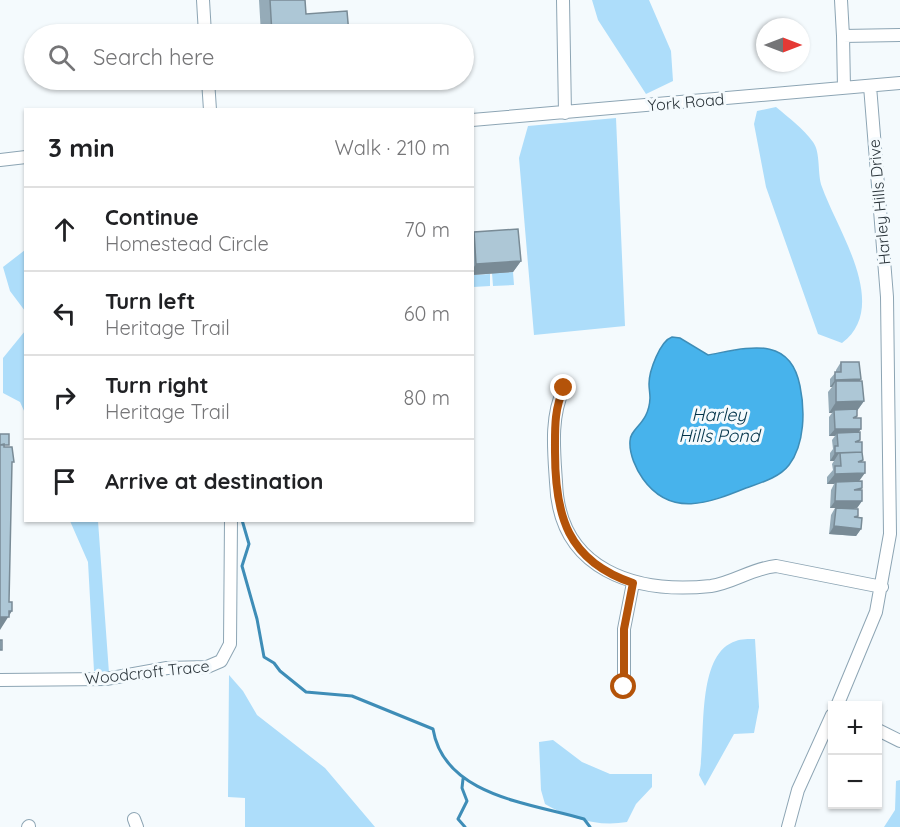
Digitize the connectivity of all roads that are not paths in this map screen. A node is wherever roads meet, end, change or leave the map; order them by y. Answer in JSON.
{"nodes":[{"id":1,"x":202,"y":0,"type":"edge"},
{"id":2,"x":563,"y":0,"type":"edge"},
{"id":3,"x":841,"y":0,"type":"edge"},
{"id":4,"x":204,"y":24,"type":"edge"},
{"id":5,"x":900,"y":35,"type":"edge"},
{"id":6,"x":843,"y":36,"type":"junction"},
{"id":7,"x":900,"y":83,"type":"edge"},
{"id":8,"x":870,"y":86,"type":"junction"},
{"id":9,"x":844,"y":88,"type":"junction"},
{"id":10,"x":209,"y":90,"type":"edge"},
{"id":11,"x":210,"y":108,"type":"edge"},
{"id":12,"x":566,"y":113,"type":"junction"},
{"id":13,"x":474,"y":120,"type":"edge"},
{"id":14,"x":24,"y":157,"type":"edge"},
{"id":15,"x":0,"y":160,"type":"edge"},
{"id":16,"x":564,"y":388,"type":"dead end"},
{"id":17,"x":231,"y":522,"type":"edge"},
{"id":18,"x":633,"y":583,"type":"junction"},
{"id":19,"x":882,"y":587,"type":"junction"},
{"id":20,"x":0,"y":680,"type":"edge"},
{"id":21,"x":624,"y":687,"type":"dead end"},
{"id":22,"x":839,"y":701,"type":"edge"},
{"id":23,"x":828,"y":724,"type":"edge"},
{"id":24,"x":882,"y":732,"type":"edge"},
{"id":25,"x":900,"y":741,"type":"edge"},
{"id":26,"x":788,"y":827,"type":"edge"}],
"edges":[{"from":1,"to":4,"type":"street"},
{"from":2,"to":12,"type":"street"},
{"from":3,"to":6,"type":"street"},
{"from":5,"to":6,"type":"street"},
{"from":6,"to":9,"type":"street"},
{"from":7,"to":8,"type":"street","name":"York Road"},
{"from":8,"to":9,"type":"street","name":"York Road"},
{"from":8,"to":19,"type":"street","name":"Harley Hills Drive"},
{"from":9,"to":12,"type":"street","name":"York Road"},
{"from":10,"to":11,"type":"street"},
{"from":12,"to":13,"type":"street","name":"York Road"},
{"from":14,"to":15,"type":"street"},
{"from":16,"to":18,"type":"street"},
{"from":17,"to":20,"type":"street","name":"Woodcroft Trace"},
{"from":18,"to":19,"type":"street"},
{"from":18,"to":21,"type":"street"},
{"from":19,"to":22,"type":"street","name":"Harley Hills Drive"},
{"from":23,"to":26,"type":"street"},
{"from":24,"to":25,"type":"street"}]}
